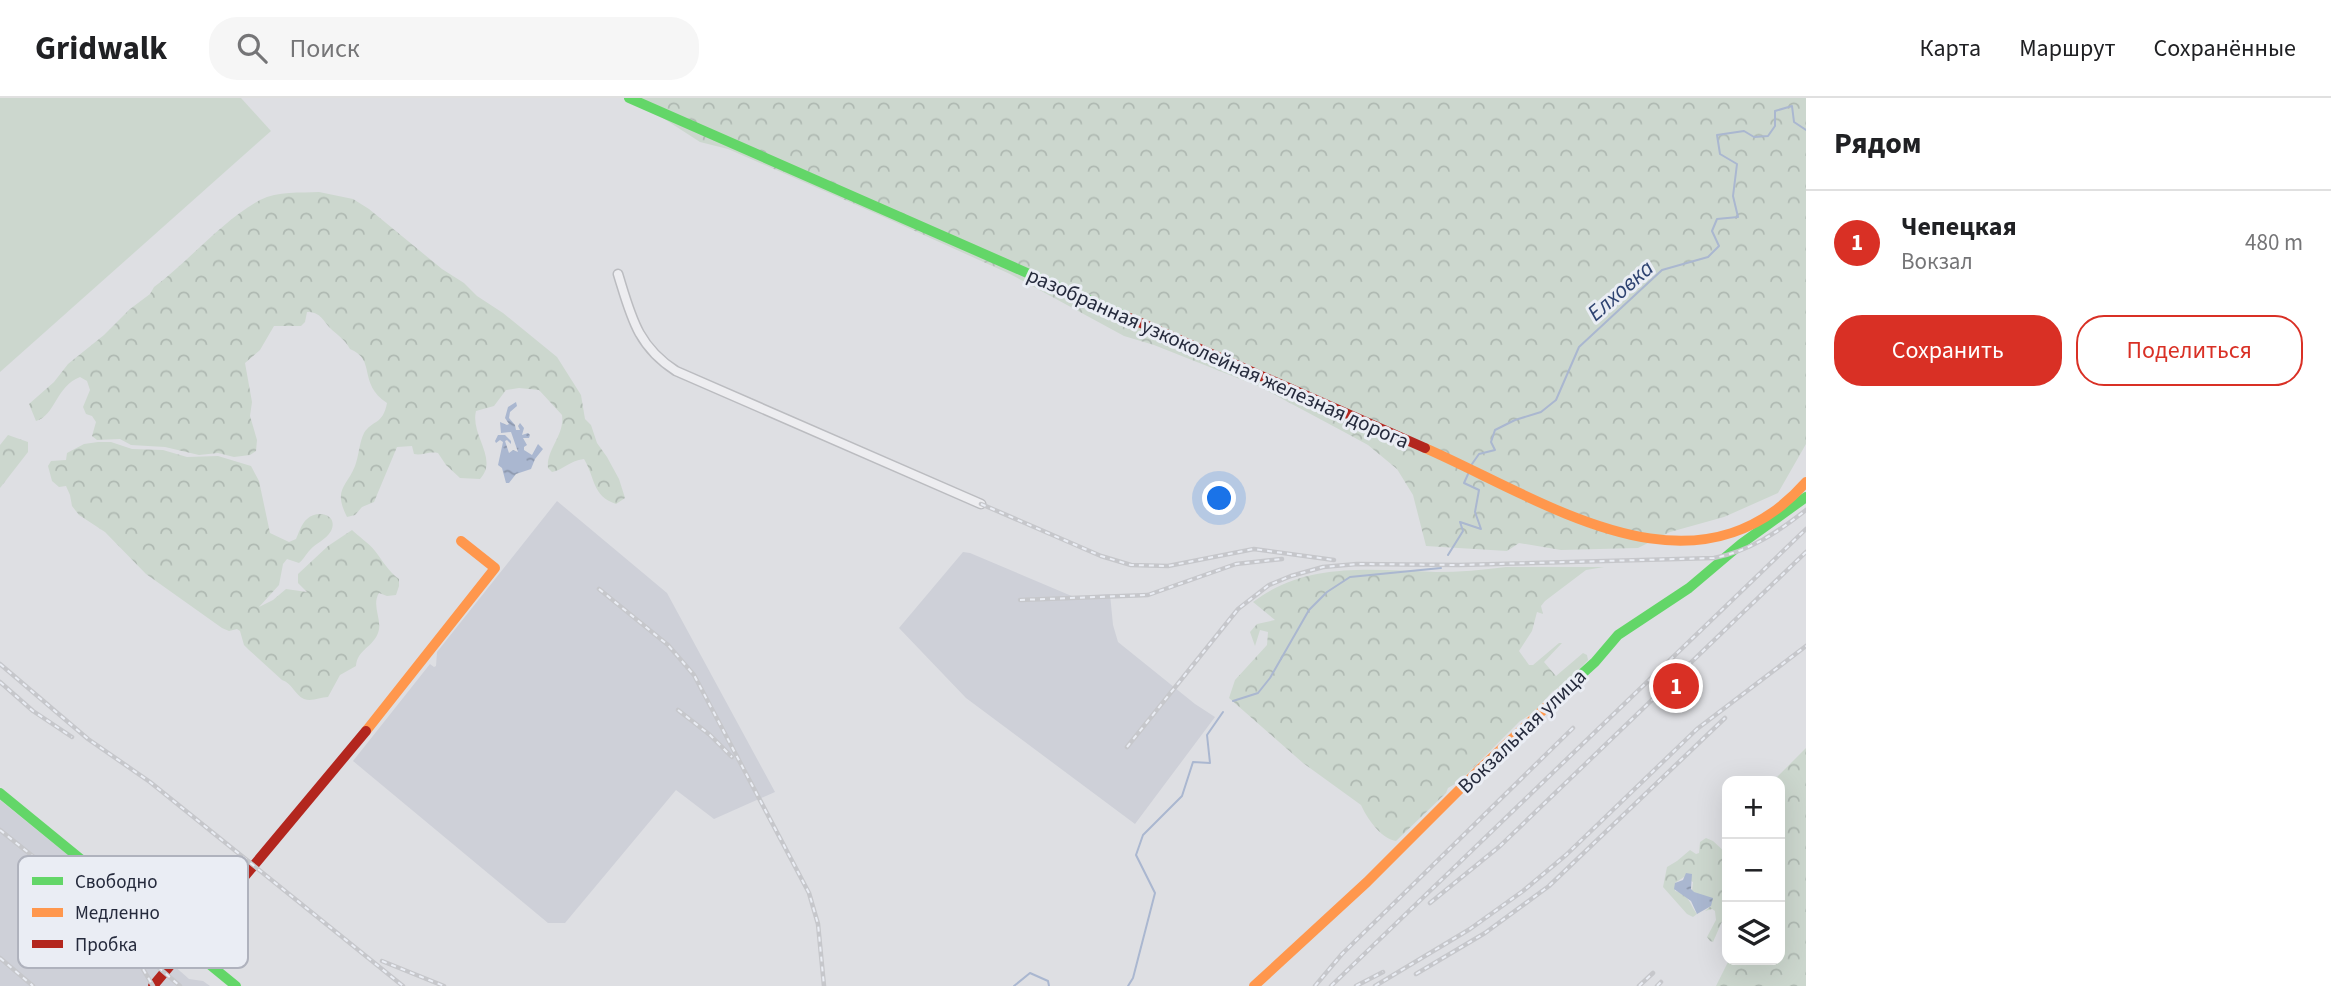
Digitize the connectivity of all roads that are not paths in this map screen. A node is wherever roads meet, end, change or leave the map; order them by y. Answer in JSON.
{"nodes":[{"id":1,"x":629,"y":98,"type":"edge"},
{"id":2,"x":618,"y":274,"type":"dead end"},
{"id":3,"x":1806,"y":482,"type":"edge"},
{"id":4,"x":1806,"y":497,"type":"edge"},
{"id":5,"x":981,"y":504,"type":"dead end"},
{"id":6,"x":461,"y":541,"type":"dead end"},
{"id":7,"x":0,"y":793,"type":"edge"},
{"id":8,"x":78,"y":856,"type":"edge"},
{"id":9,"x":248,"y":872,"type":"edge"},
{"id":10,"x":168,"y":968,"type":"edge"},
{"id":11,"x":214,"y":968,"type":"edge"},
{"id":12,"x":153,"y":986,"type":"edge"},
{"id":13,"x":236,"y":986,"type":"edge"},
{"id":14,"x":1254,"y":986,"type":"edge"}],
"edges":[{"from":1,"to":3,"type":"street","name":"разобранная узкоколейная железная дорога"},
{"from":2,"to":5,"type":"street"},
{"from":4,"to":14,"type":"street","name":"Вокзальная улица"},
{"from":6,"to":9,"type":"street"},
{"from":7,"to":8,"type":"street"},
{"from":10,"to":12,"type":"street"},
{"from":11,"to":13,"type":"street"}]}
